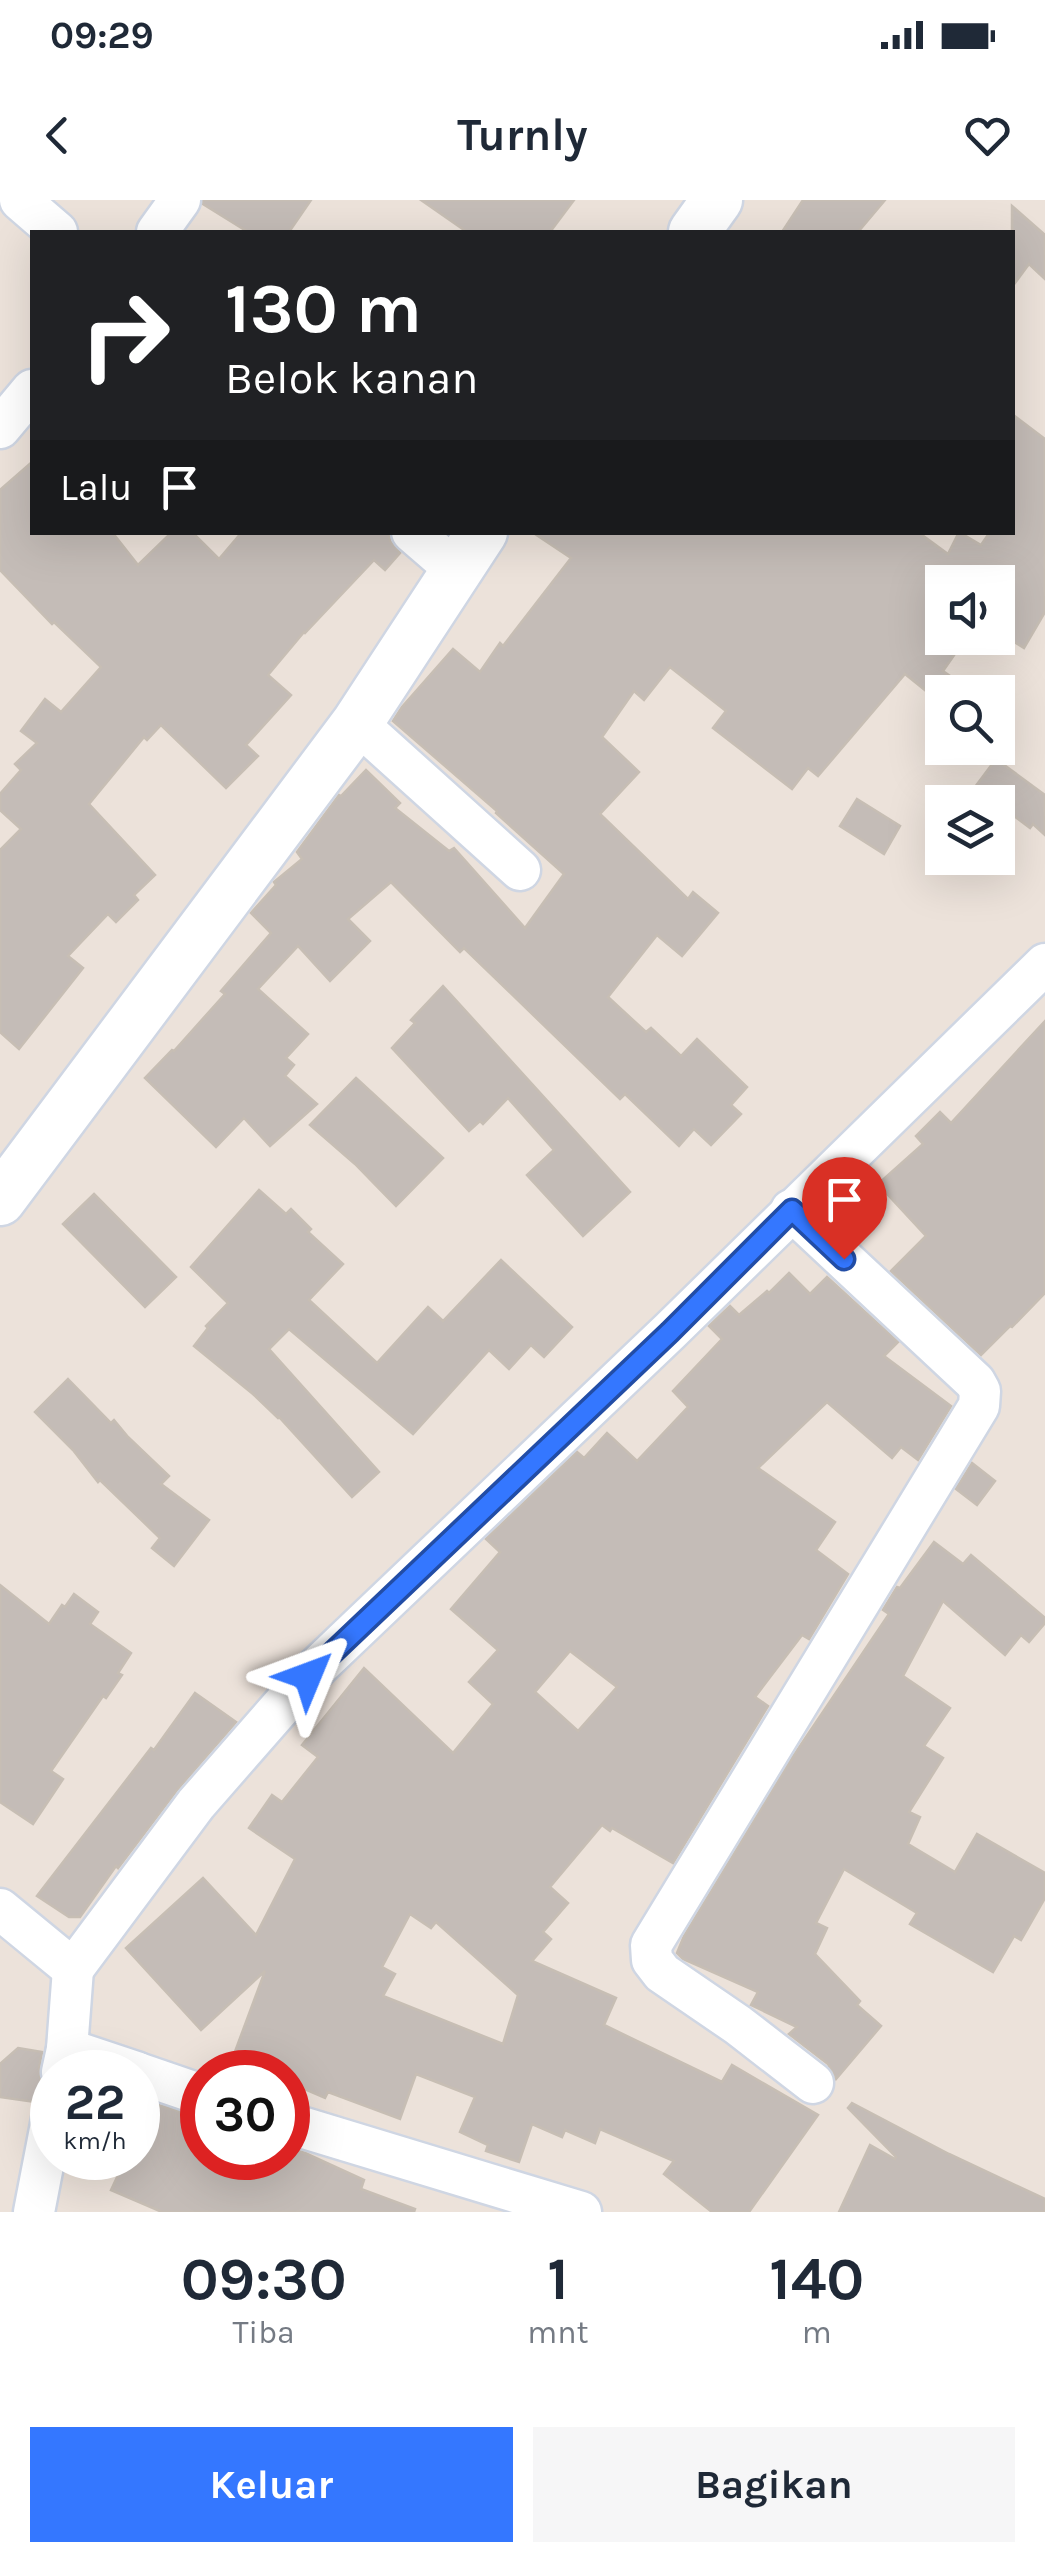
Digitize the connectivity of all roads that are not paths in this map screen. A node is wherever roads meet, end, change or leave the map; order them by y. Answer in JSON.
{"nodes":[{"id":1,"x":20,"y":200,"type":"edge"},
{"id":2,"x":180,"y":200,"type":"edge"},
{"id":3,"x":717,"y":200,"type":"edge"},
{"id":4,"x":55,"y":230,"type":"edge"},
{"id":5,"x":159,"y":230,"type":"edge"},
{"id":6,"x":695,"y":230,"type":"edge"},
{"id":7,"x":30,"y":392,"type":"edge"},
{"id":8,"x":0,"y":428,"type":"edge"},
{"id":9,"x":421,"y":535,"type":"edge"},
{"id":10,"x":469,"y":551,"type":"edge"},
{"id":11,"x":357,"y":723,"type":"junction"},
{"id":12,"x":520,"y":870,"type":"dead end"},
{"id":13,"x":1042,"y":974,"type":"edge"},
{"id":14,"x":0,"y":1200,"type":"edge"},
{"id":15,"x":792,"y":1210,"type":"junction"},
{"id":16,"x":10,"y":1917,"type":"edge"},
{"id":17,"x":72,"y":1969,"type":"junction"},
{"id":18,"x":65,"y":2050,"type":"edge"},
{"id":19,"x":813,"y":2084,"type":"dead end"},
{"id":20,"x":310,"y":2129,"type":"edge"},
{"id":21,"x":40,"y":2180,"type":"edge"},
{"id":22,"x":34,"y":2212,"type":"edge"},
{"id":23,"x":581,"y":2212,"type":"edge"}],
"edges":[{"from":1,"to":4,"type":"street"},
{"from":2,"to":5,"type":"street"},
{"from":3,"to":6,"type":"street"},
{"from":7,"to":8,"type":"street"},
{"from":9,"to":10,"type":"street"},
{"from":10,"to":11,"type":"street"},
{"from":11,"to":12,"type":"street"},
{"from":11,"to":14,"type":"street"},
{"from":13,"to":15,"type":"street"},
{"from":15,"to":17,"type":"street"},
{"from":15,"to":19,"type":"street"},
{"from":16,"to":17,"type":"street"},
{"from":17,"to":18,"type":"street"},
{"from":20,"to":23,"type":"street"},
{"from":21,"to":22,"type":"street"}]}
